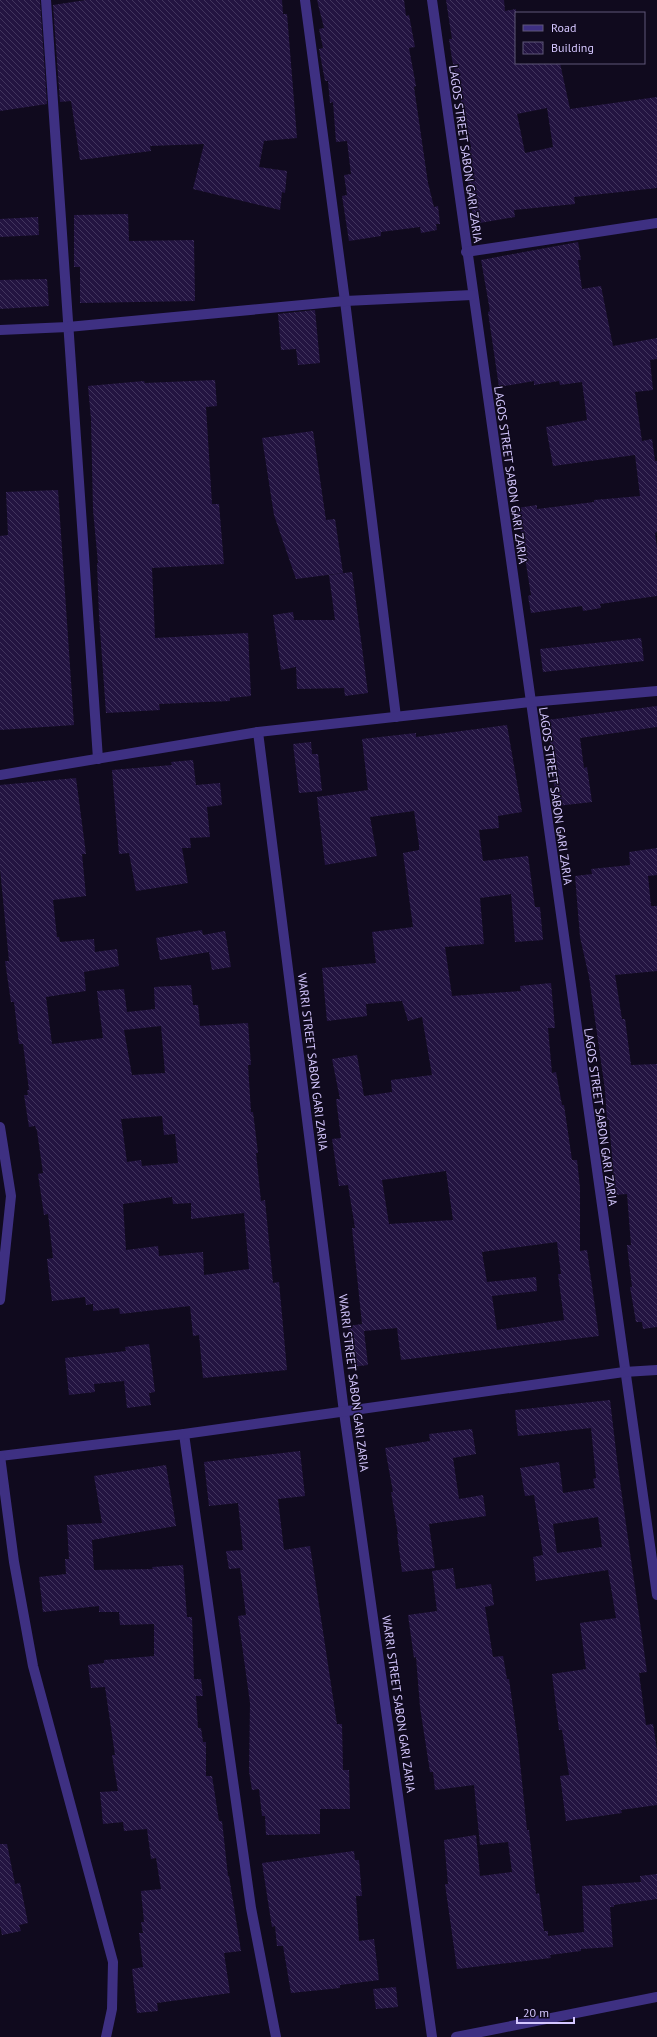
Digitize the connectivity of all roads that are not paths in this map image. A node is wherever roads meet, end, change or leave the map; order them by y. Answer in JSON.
{"nodes":[{"id":1,"x":46,"y":0,"type":"edge"},
{"id":2,"x":305,"y":0,"type":"edge"},
{"id":3,"x":432,"y":0,"type":"edge"},
{"id":4,"x":657,"y":223,"type":"edge"},
{"id":5,"x":466,"y":252,"type":"junction"},
{"id":6,"x":472,"y":295,"type":"junction"},
{"id":7,"x":345,"y":301,"type":"junction"},
{"id":8,"x":68,"y":327,"type":"junction"},
{"id":9,"x":0,"y":330,"type":"edge"},
{"id":10,"x":657,"y":691,"type":"edge"},
{"id":11,"x":530,"y":702,"type":"junction"},
{"id":12,"x":396,"y":717,"type":"junction"},
{"id":13,"x":258,"y":732,"type":"junction"},
{"id":14,"x":98,"y":759,"type":"junction"},
{"id":15,"x":0,"y":775,"type":"edge"},
{"id":16,"x":0,"y":1127,"type":"edge"},
{"id":17,"x":0,"y":1300,"type":"edge"},
{"id":18,"x":657,"y":1370,"type":"edge"},
{"id":19,"x":624,"y":1372,"type":"junction"},
{"id":20,"x":344,"y":1412,"type":"junction"},
{"id":21,"x":184,"y":1434,"type":"junction"},
{"id":22,"x":0,"y":1456,"type":"edge"},
{"id":23,"x":657,"y":1595,"type":"edge"},
{"id":24,"x":657,"y":1997,"type":"edge"},
{"id":25,"x":106,"y":2037,"type":"edge"},
{"id":26,"x":276,"y":2037,"type":"edge"},
{"id":27,"x":432,"y":2037,"type":"edge"},
{"id":28,"x":456,"y":2037,"type":"edge"}],
"edges":[{"from":1,"to":8,"type":"street"},
{"from":2,"to":7,"type":"street"},
{"from":3,"to":5,"type":"street","name":"LAGOS STREET SABON GARI ZARIA"},
{"from":4,"to":5,"type":"street"},
{"from":5,"to":6,"type":"street","name":"LAGOS STREET SABON GARI ZARIA"},
{"from":6,"to":7,"type":"street"},
{"from":6,"to":11,"type":"street","name":"LAGOS STREET SABON GARI ZARIA"},
{"from":7,"to":8,"type":"street"},
{"from":7,"to":12,"type":"street"},
{"from":8,"to":9,"type":"street"},
{"from":8,"to":14,"type":"street"},
{"from":10,"to":11,"type":"street"},
{"from":11,"to":12,"type":"street"},
{"from":11,"to":19,"type":"street","name":"LAGOS STREET SABON GARI ZARIA"},
{"from":12,"to":13,"type":"street"},
{"from":13,"to":14,"type":"street"},
{"from":13,"to":20,"type":"street","name":"WARRI STREET SABON GARI ZARIA"},
{"from":14,"to":15,"type":"street"},
{"from":16,"to":17,"type":"street"},
{"from":18,"to":19,"type":"street"},
{"from":19,"to":20,"type":"street"},
{"from":19,"to":23,"type":"street","name":"LAGOS STREET SABON GARI ZARIA"},
{"from":20,"to":21,"type":"street"},
{"from":20,"to":27,"type":"street","name":"WARRI STREET SABON GARI ZARIA"},
{"from":21,"to":22,"type":"street"},
{"from":21,"to":26,"type":"street"},
{"from":22,"to":25,"type":"street"},
{"from":24,"to":28,"type":"street"}]}
